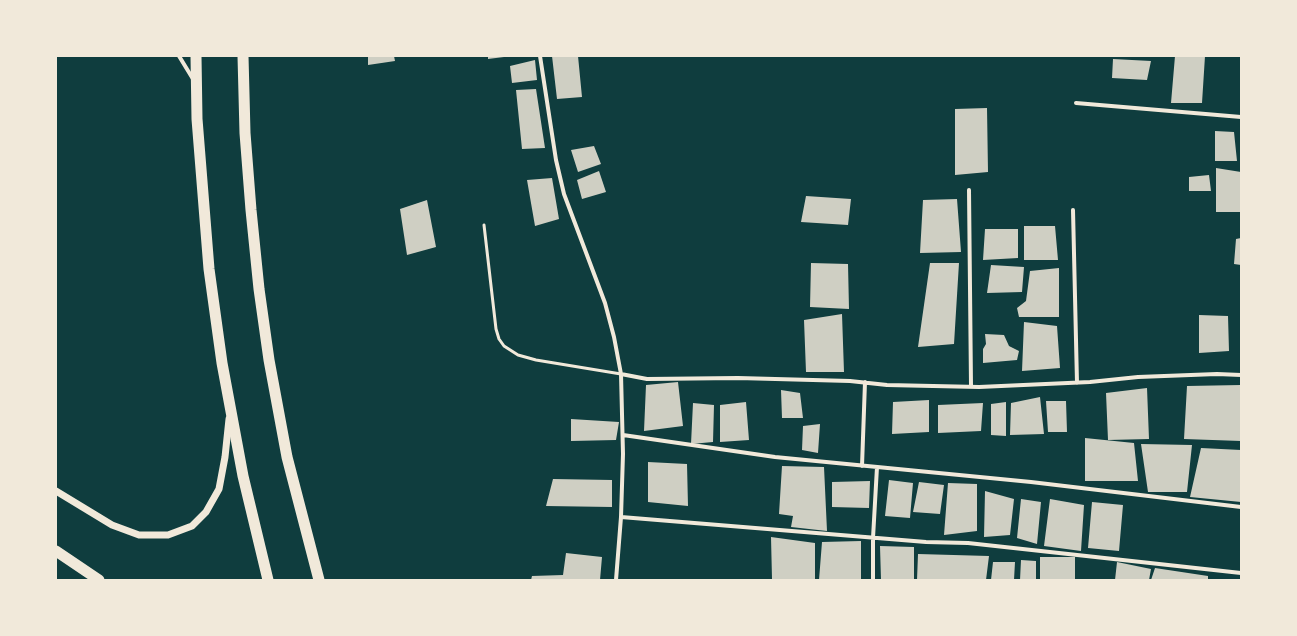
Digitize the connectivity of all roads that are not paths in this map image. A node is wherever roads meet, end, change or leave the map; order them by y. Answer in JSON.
{"nodes":[{"id":1,"x":179,"y":56,"type":"edge"},
{"id":2,"x":196,"y":56,"type":"edge"},
{"id":3,"x":243,"y":56,"type":"edge"},
{"id":4,"x":540,"y":56,"type":"edge"},
{"id":5,"x":196,"y":83,"type":"junction"},
{"id":6,"x":1076,"y":103,"type":"dead end"},
{"id":7,"x":1241,"y":118,"type":"edge"},
{"id":8,"x":969,"y":190,"type":"dead end"},
{"id":9,"x":1074,"y":210,"type":"dead end"},
{"id":10,"x":484,"y":225,"type":"dead end"},
{"id":11,"x":621,"y":374,"type":"junction"},
{"id":12,"x":1241,"y":375,"type":"edge"},
{"id":13,"x":865,"y":382,"type":"junction"},
{"id":14,"x":1077,"y":383,"type":"junction"},
{"id":15,"x":971,"y":386,"type":"junction"},
{"id":16,"x":231,"y":409,"type":"junction"},
{"id":17,"x":623,"y":436,"type":"junction"},
{"id":18,"x":862,"y":466,"type":"junction"},
{"id":19,"x":877,"y":467,"type":"junction"},
{"id":20,"x":56,"y":491,"type":"edge"},
{"id":21,"x":1241,"y":507,"type":"edge"},
{"id":22,"x":621,"y":517,"type":"junction"},
{"id":23,"x":873,"y":538,"type":"junction"},
{"id":24,"x":56,"y":551,"type":"edge"},
{"id":25,"x":1241,"y":573,"type":"edge"},
{"id":26,"x":99,"y":580,"type":"edge"},
{"id":27,"x":268,"y":580,"type":"edge"},
{"id":28,"x":319,"y":580,"type":"edge"},
{"id":29,"x":616,"y":580,"type":"edge"},
{"id":30,"x":873,"y":580,"type":"edge"}],
"edges":[{"from":1,"to":5,"type":"street"},
{"from":2,"to":5,"type":"highway"},
{"from":3,"to":28,"type":"highway"},
{"from":4,"to":11,"type":"street"},
{"from":5,"to":16,"type":"highway"},
{"from":6,"to":7,"type":"street"},
{"from":8,"to":15,"type":"street"},
{"from":9,"to":14,"type":"street"},
{"from":10,"to":11,"type":"lane"},
{"from":11,"to":13,"type":"street"},
{"from":11,"to":17,"type":"street"},
{"from":12,"to":14,"type":"street"},
{"from":13,"to":15,"type":"street"},
{"from":13,"to":18,"type":"street"},
{"from":14,"to":15,"type":"street"},
{"from":16,"to":20,"type":"street"},
{"from":16,"to":27,"type":"highway"},
{"from":17,"to":18,"type":"street"},
{"from":17,"to":22,"type":"street"},
{"from":18,"to":19,"type":"street"},
{"from":19,"to":21,"type":"street"},
{"from":19,"to":23,"type":"street"},
{"from":22,"to":23,"type":"street"},
{"from":22,"to":29,"type":"street"},
{"from":23,"to":25,"type":"street"},
{"from":23,"to":30,"type":"street"},
{"from":24,"to":26,"type":"highway"}]}
